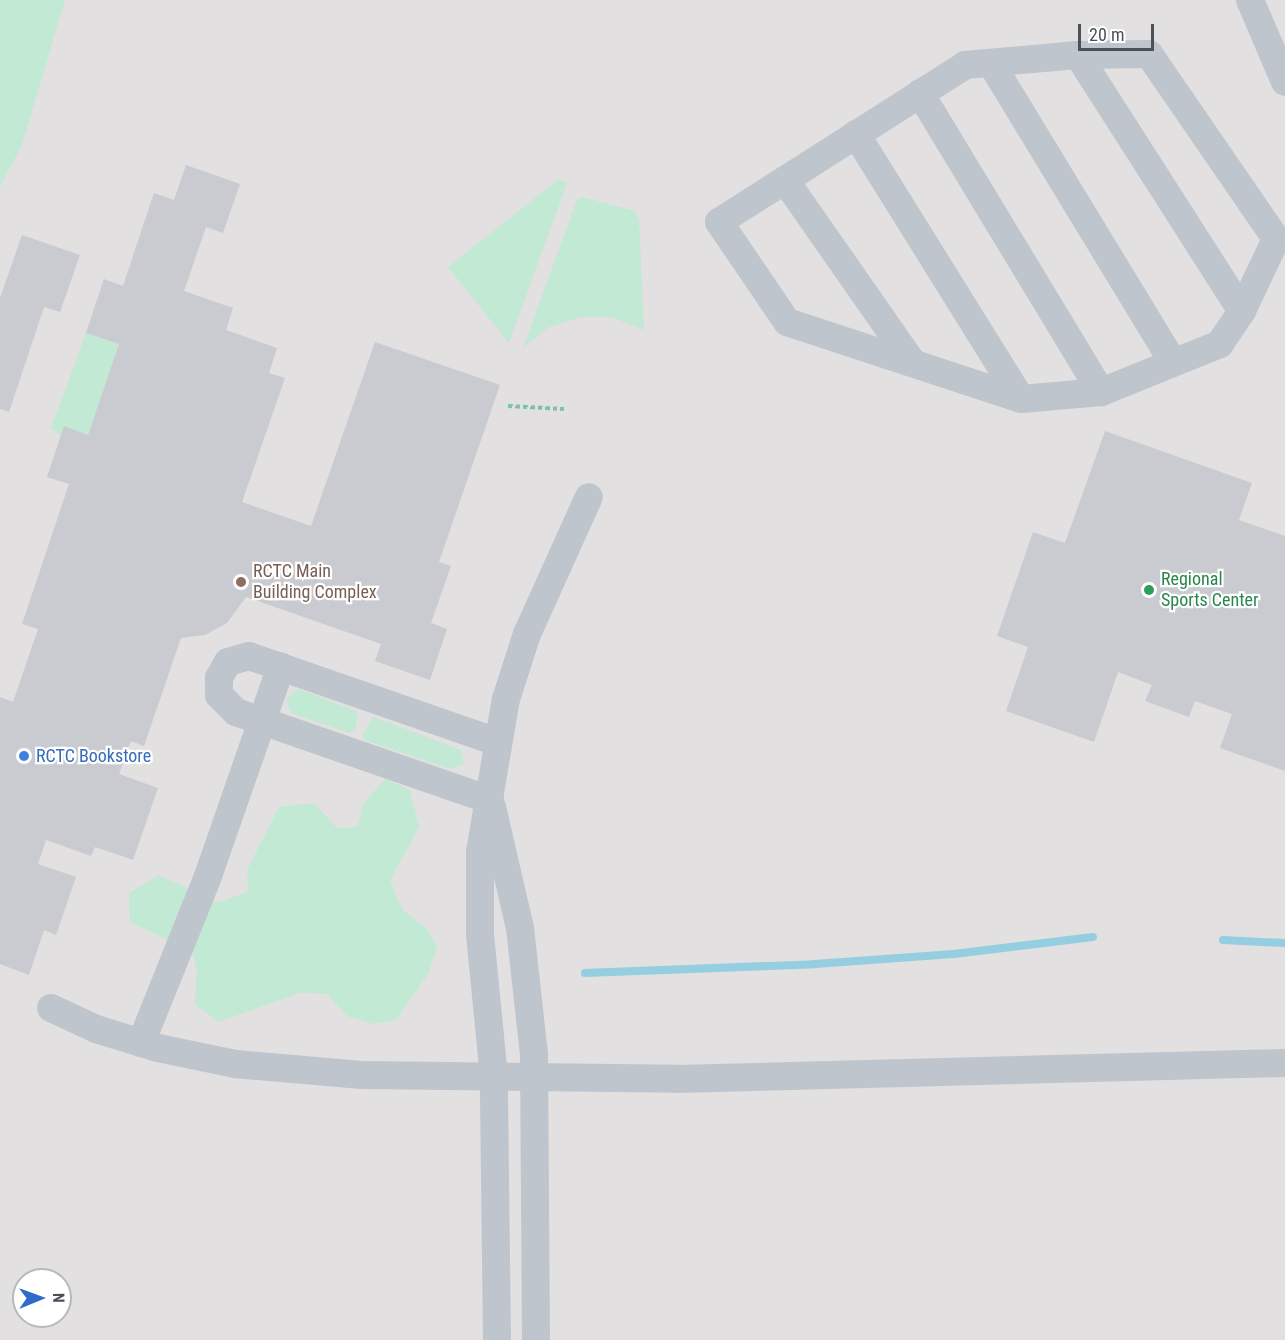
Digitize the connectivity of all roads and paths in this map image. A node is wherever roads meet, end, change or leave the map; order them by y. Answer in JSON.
{"nodes":[{"id":1,"x":1250,"y":0,"type":"edge"},
{"id":2,"x":1078,"y":55,"type":"junction"},
{"id":3,"x":991,"y":63,"type":"junction"},
{"id":4,"x":1285,"y":82,"type":"edge"},
{"id":5,"x":920,"y":93,"type":"junction"},
{"id":6,"x":856,"y":134,"type":"junction"},
{"id":7,"x":785,"y":180,"type":"junction"},
{"id":8,"x":1242,"y":311,"type":"junction"},
{"id":9,"x":1173,"y":362,"type":"junction"},
{"id":10,"x":912,"y":363,"type":"junction"},
{"id":11,"x":1101,"y":392,"type":"junction"},
{"id":12,"x":1021,"y":399,"type":"junction"},
{"id":13,"x":508,"y":406,"type":"dead end"},
{"id":14,"x":564,"y":409,"type":"dead end"},
{"id":15,"x":589,"y":497,"type":"dead end"},
{"id":16,"x":281,"y":666,"type":"junction"},
{"id":17,"x":262,"y":721,"type":"junction"},
{"id":18,"x":497,"y":742,"type":"junction"},
{"id":19,"x":490,"y":800,"type":"junction"},
{"id":20,"x":51,"y":1008,"type":"dead end"},
{"id":21,"x":141,"y":1043,"type":"junction"},
{"id":22,"x":1285,"y":1063,"type":"edge"},
{"id":23,"x":536,"y":1076,"type":"junction"},
{"id":24,"x":494,"y":1077,"type":"junction"},
{"id":25,"x":497,"y":1340,"type":"edge"},
{"id":26,"x":536,"y":1340,"type":"edge"}],
"edges":[{"from":1,"to":4,"type":"street"},
{"from":2,"to":3,"type":"street"},
{"from":2,"to":8,"type":"street"},
{"from":2,"to":8,"type":"street"},
{"from":3,"to":5,"type":"street"},
{"from":3,"to":9,"type":"street"},
{"from":5,"to":6,"type":"street"},
{"from":5,"to":11,"type":"street"},
{"from":6,"to":7,"type":"street"},
{"from":6,"to":12,"type":"street"},
{"from":7,"to":10,"type":"street"},
{"from":7,"to":10,"type":"street"},
{"from":8,"to":9,"type":"street"},
{"from":9,"to":11,"type":"street"},
{"from":10,"to":12,"type":"street"},
{"from":11,"to":12,"type":"street"},
{"from":13,"to":14,"type":"path"},
{"from":15,"to":18,"type":"street"},
{"from":16,"to":17,"type":"street"},
{"from":16,"to":17,"type":"street"},
{"from":16,"to":18,"type":"street"},
{"from":17,"to":19,"type":"street"},
{"from":17,"to":21,"type":"street"},
{"from":18,"to":19,"type":"street"},
{"from":19,"to":23,"type":"street"},
{"from":19,"to":24,"type":"street"},
{"from":20,"to":21,"type":"street"},
{"from":21,"to":24,"type":"street"},
{"from":22,"to":23,"type":"street"},
{"from":23,"to":24,"type":"street"},
{"from":23,"to":26,"type":"street"},
{"from":24,"to":25,"type":"street"}]}
